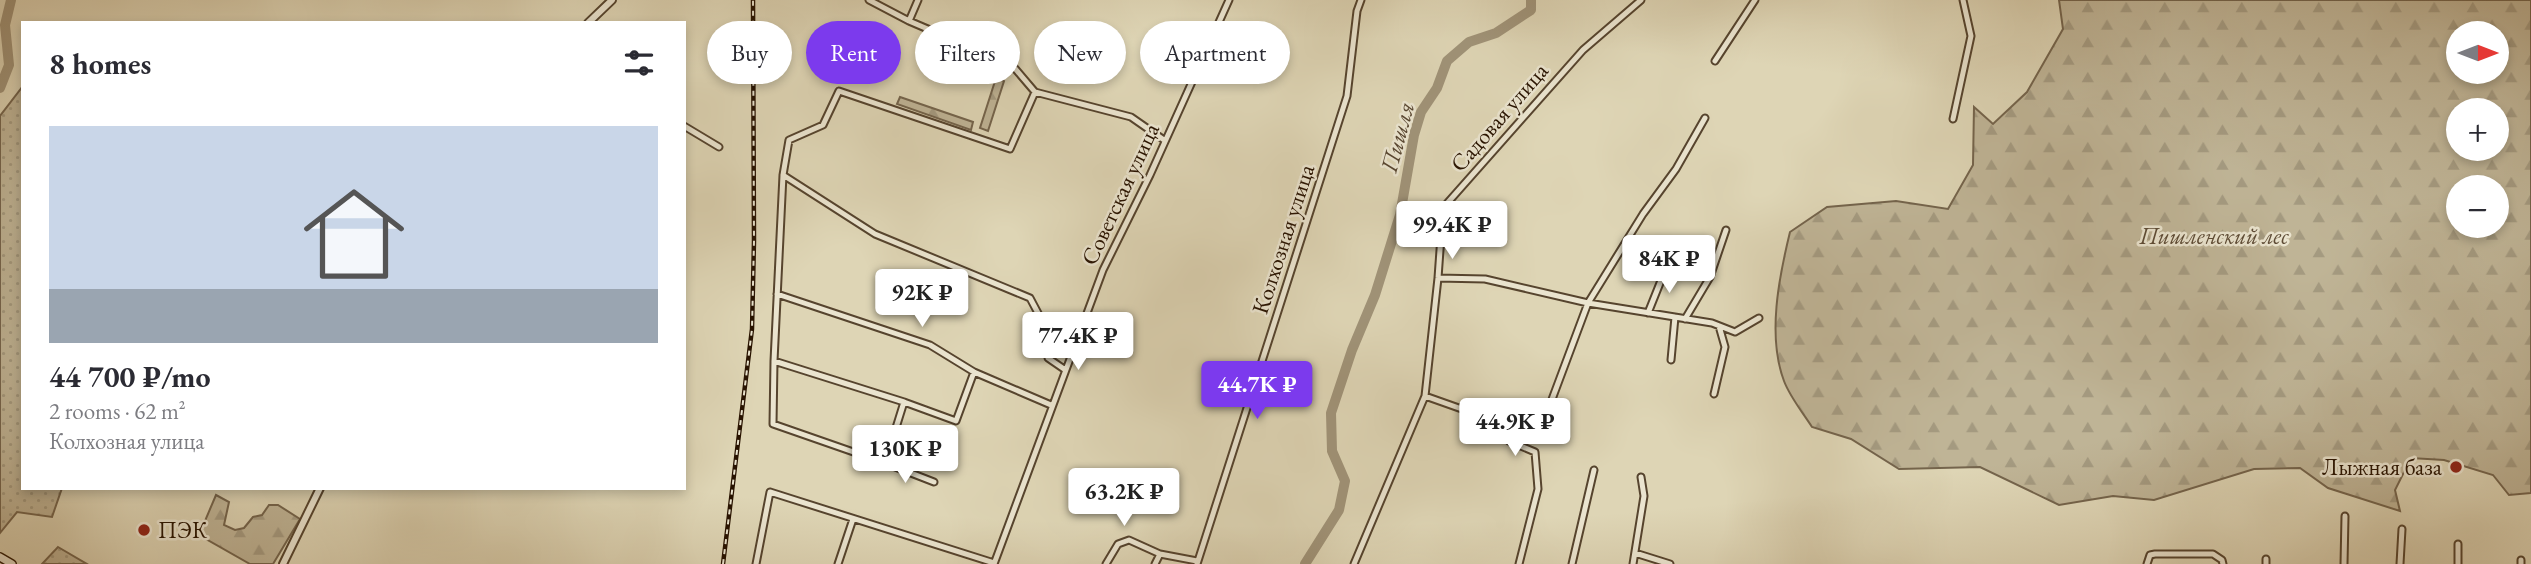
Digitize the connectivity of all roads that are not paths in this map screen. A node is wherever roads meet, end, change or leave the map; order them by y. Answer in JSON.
{"nodes":[{"id":1,"x":612,"y":0,"type":"edge"},
{"id":2,"x":869,"y":0,"type":"edge"},
{"id":3,"x":918,"y":0,"type":"edge"},
{"id":4,"x":1229,"y":0,"type":"edge"},
{"id":5,"x":1362,"y":0,"type":"edge"},
{"id":6,"x":1642,"y":0,"type":"edge"},
{"id":7,"x":1755,"y":0,"type":"edge"},
{"id":8,"x":1963,"y":0,"type":"edge"},
{"id":9,"x":590,"y":21,"type":"edge"},
{"id":10,"x":909,"y":21,"type":"junction"},
{"id":11,"x":1715,"y":61,"type":"dead end"},
{"id":12,"x":1035,"y":92,"type":"junction"},
{"id":13,"x":1705,"y":118,"type":"dead end"},
{"id":14,"x":1953,"y":119,"type":"dead end"},
{"id":15,"x":686,"y":127,"type":"edge"},
{"id":16,"x":1164,"y":140,"type":"junction"},
{"id":17,"x":719,"y":147,"type":"dead end"},
{"id":18,"x":783,"y":175,"type":"junction"},
{"id":19,"x":1726,"y":230,"type":"dead end"},
{"id":20,"x":1666,"y":268,"type":"dead end"},
{"id":21,"x":1438,"y":278,"type":"junction"},
{"id":22,"x":777,"y":294,"type":"junction"},
{"id":23,"x":1588,"y":303,"type":"junction"},
{"id":24,"x":1648,"y":313,"type":"junction"},
{"id":25,"x":1675,"y":317,"type":"junction"},
{"id":26,"x":1759,"y":318,"type":"dead end"},
{"id":27,"x":1685,"y":319,"type":"junction"},
{"id":28,"x":1719,"y":326,"type":"junction"},
{"id":29,"x":774,"y":360,"type":"junction"},
{"id":30,"x":1671,"y":360,"type":"dead end"},
{"id":31,"x":1064,"y":369,"type":"junction"},
{"id":32,"x":974,"y":372,"type":"junction"},
{"id":33,"x":1714,"y":394,"type":"dead end"},
{"id":34,"x":1424,"y":396,"type":"junction"},
{"id":35,"x":904,"y":402,"type":"junction"},
{"id":36,"x":1051,"y":405,"type":"junction"},
{"id":37,"x":1548,"y":410,"type":"dead end"},
{"id":38,"x":885,"y":463,"type":"junction"},
{"id":39,"x":1594,"y":470,"type":"dead end"},
{"id":40,"x":1641,"y":477,"type":"dead end"},
{"id":41,"x":934,"y":482,"type":"dead end"},
{"id":42,"x":319,"y":490,"type":"edge"},
{"id":43,"x":2345,"y":516,"type":"dead end"},
{"id":44,"x":853,"y":519,"type":"junction"},
{"id":45,"x":2402,"y":528,"type":"dead end"},
{"id":46,"x":2458,"y":544,"type":"dead end"},
{"id":47,"x":1635,"y":553,"type":"junction"},
{"id":48,"x":1160,"y":554,"type":"junction"},
{"id":49,"x":0,"y":557,"type":"edge"},
{"id":50,"x":1197,"y":563,"type":"edge"},
{"id":51,"x":12,"y":564,"type":"edge"},
{"id":52,"x":284,"y":564,"type":"edge"},
{"id":53,"x":756,"y":564,"type":"edge"},
{"id":54,"x":838,"y":564,"type":"edge"},
{"id":55,"x":994,"y":564,"type":"edge"},
{"id":56,"x":1106,"y":564,"type":"edge"},
{"id":57,"x":1155,"y":564,"type":"edge"},
{"id":58,"x":1354,"y":564,"type":"edge"},
{"id":59,"x":1519,"y":564,"type":"edge"},
{"id":60,"x":1572,"y":564,"type":"edge"},
{"id":61,"x":1633,"y":564,"type":"edge"},
{"id":62,"x":1670,"y":564,"type":"edge"},
{"id":63,"x":2147,"y":564,"type":"edge"},
{"id":64,"x":2223,"y":564,"type":"edge"},
{"id":65,"x":2344,"y":564,"type":"edge"},
{"id":66,"x":2400,"y":564,"type":"edge"},
{"id":67,"x":2458,"y":564,"type":"edge"}],
"edges":[{"from":1,"to":9,"type":"street"},
{"from":2,"to":10,"type":"street"},
{"from":3,"to":10,"type":"street"},
{"from":4,"to":16,"type":"street","name":"Советская улица"},
{"from":5,"to":50,"type":"street","name":"Колхозная улица"},
{"from":6,"to":21,"type":"street","name":"Садовая улица"},
{"from":7,"to":11,"type":"street"},
{"from":8,"to":14,"type":"street"},
{"from":10,"to":12,"type":"street"},
{"from":12,"to":16,"type":"street"},
{"from":12,"to":18,"type":"street"},
{"from":13,"to":23,"type":"street"},
{"from":15,"to":17,"type":"street"},
{"from":16,"to":31,"type":"street","name":"Советская улица"},
{"from":18,"to":22,"type":"street"},
{"from":18,"to":31,"type":"street"},
{"from":19,"to":27,"type":"street"},
{"from":20,"to":24,"type":"street"},
{"from":21,"to":23,"type":"street"},
{"from":21,"to":34,"type":"street","name":"Садовая улица"},
{"from":22,"to":29,"type":"street"},
{"from":22,"to":32,"type":"street"},
{"from":23,"to":24,"type":"street"},
{"from":23,"to":37,"type":"street"},
{"from":24,"to":25,"type":"street"},
{"from":25,"to":27,"type":"street"},
{"from":25,"to":30,"type":"street"},
{"from":26,"to":28,"type":"street"},
{"from":27,"to":28,"type":"street"},
{"from":28,"to":33,"type":"street"},
{"from":29,"to":35,"type":"street"},
{"from":29,"to":38,"type":"street"},
{"from":31,"to":36,"type":"street","name":"Советская улица"},
{"from":32,"to":35,"type":"street"},
{"from":32,"to":36,"type":"street"},
{"from":34,"to":58,"type":"street","name":"Садовая улица"},
{"from":34,"to":59,"type":"street"},
{"from":35,"to":38,"type":"street"},
{"from":36,"to":55,"type":"street","name":"Советская улица"},
{"from":38,"to":41,"type":"street"},
{"from":39,"to":60,"type":"street"},
{"from":40,"to":47,"type":"street"},
{"from":42,"to":52,"type":"street"},
{"from":43,"to":65,"type":"street"},
{"from":44,"to":53,"type":"street"},
{"from":44,"to":54,"type":"street"},
{"from":44,"to":55,"type":"street"},
{"from":45,"to":66,"type":"street"},
{"from":46,"to":67,"type":"street"},
{"from":47,"to":61,"type":"street"},
{"from":47,"to":62,"type":"street"},
{"from":48,"to":50,"type":"street"},
{"from":48,"to":56,"type":"street"},
{"from":48,"to":57,"type":"street"},
{"from":49,"to":51,"type":"main road"},
{"from":63,"to":64,"type":"street"}]}
